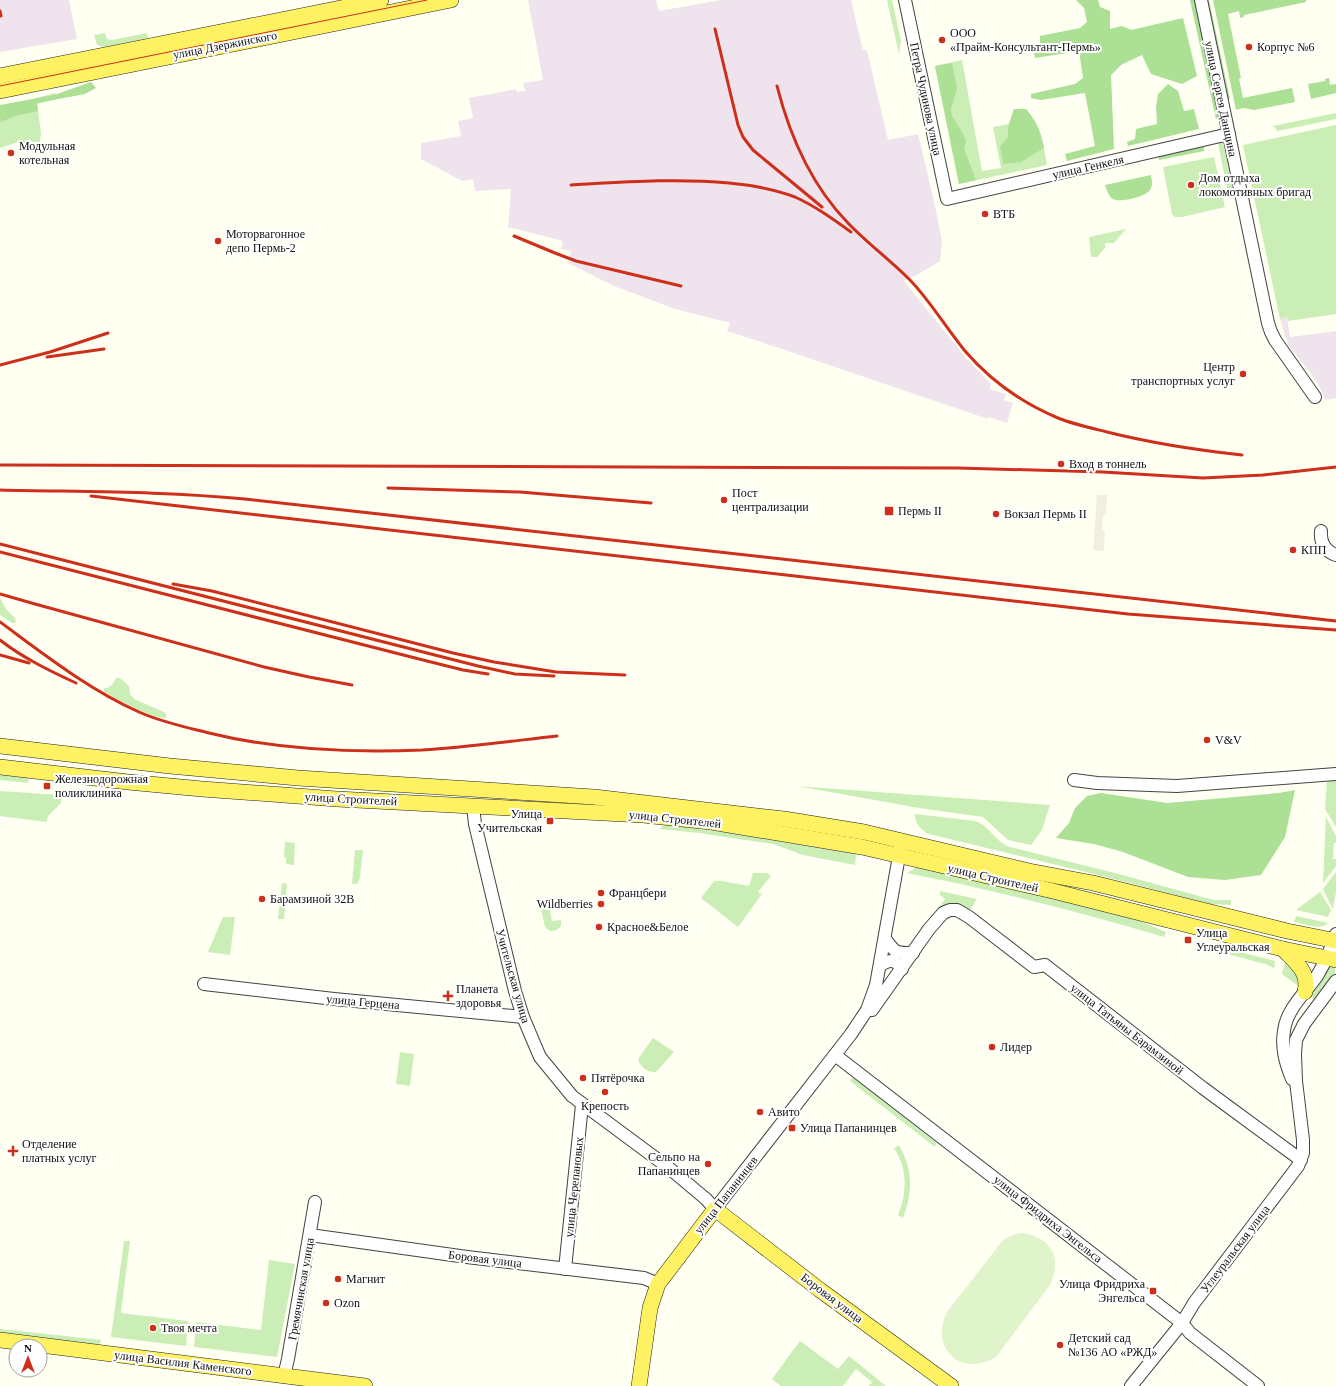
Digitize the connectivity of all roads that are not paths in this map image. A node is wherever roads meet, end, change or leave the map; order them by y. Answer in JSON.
{"nodes":[{"id":1,"x":381,"y":0,"type":"edge"},
{"id":2,"x":451,"y":0,"type":"edge"},
{"id":3,"x":905,"y":0,"type":"edge"},
{"id":4,"x":1201,"y":0,"type":"edge"},
{"id":5,"x":0,"y":76,"type":"edge"},
{"id":6,"x":0,"y":91,"type":"edge"},
{"id":7,"x":1229,"y":134,"type":"junction"},
{"id":8,"x":946,"y":198,"type":"joint"},
{"id":9,"x":1315,"y":397,"type":"dead end"},
{"id":10,"x":1321,"y":531,"type":"dead end"},
{"id":11,"x":1336,"y":555,"type":"edge"},
{"id":12,"x":0,"y":746,"type":"edge"},
{"id":13,"x":0,"y":767,"type":"edge"},
{"id":14,"x":1336,"y":774,"type":"edge"},
{"id":15,"x":1074,"y":780,"type":"dead end"},
{"id":16,"x":473,"y":806,"type":"junction"},
{"id":17,"x":900,"y":840,"type":"junction"},
{"id":18,"x":899,"y":856,"type":"junction"},
{"id":19,"x":950,"y":910,"type":"joint"},
{"id":20,"x":1335,"y":938,"type":"edge"},
{"id":21,"x":884,"y":939,"type":"junction"},
{"id":22,"x":1283,"y":949,"type":"junction"},
{"id":23,"x":913,"y":954,"type":"junction"},
{"id":24,"x":1331,"y":959,"type":"edge"},
{"id":25,"x":880,"y":965,"type":"junction"},
{"id":26,"x":902,"y":969,"type":"junction"},
{"id":27,"x":1336,"y":981,"type":"edge"},
{"id":28,"x":204,"y":984,"type":"dead end"},
{"id":29,"x":1305,"y":992,"type":"junction"},
{"id":30,"x":523,"y":1017,"type":"junction"},
{"id":31,"x":859,"y":1024,"type":"junction"},
{"id":32,"x":835,"y":1055,"type":"junction"},
{"id":33,"x":1299,"y":1101,"type":"junction"},
{"id":34,"x":582,"y":1105,"type":"junction"},
{"id":35,"x":1301,"y":1160,"type":"junction"},
{"id":36,"x":315,"y":1202,"type":"dead end"},
{"id":37,"x":715,"y":1209,"type":"junction"},
{"id":38,"x":310,"y":1235,"type":"junction"},
{"id":39,"x":566,"y":1268,"type":"junction"},
{"id":40,"x":658,"y":1284,"type":"junction"},
{"id":41,"x":1182,"y":1323,"type":"junction"},
{"id":42,"x":0,"y":1340,"type":"edge"},
{"id":43,"x":284,"y":1376,"type":"junction"},
{"id":44,"x":365,"y":1386,"type":"edge"},
{"id":45,"x":639,"y":1386,"type":"edge"},
{"id":46,"x":951,"y":1386,"type":"edge"},
{"id":47,"x":1131,"y":1386,"type":"edge"},
{"id":48,"x":1258,"y":1386,"type":"edge"}],
"edges":[{"from":1,"to":5,"type":"main road","name":"улица Дзержинского"},
{"from":2,"to":6,"type":"main road","name":"улица Дзержинского"},
{"from":3,"to":8,"type":"street","name":"Петра Чудинова улица"},
{"from":4,"to":7,"type":"street","name":"улица Сергея Данщина"},
{"from":7,"to":8,"type":"street","name":"улица Генкеля"},
{"from":7,"to":9,"type":"street","name":"улица Сергея Данщина"},
{"from":10,"to":11,"type":"street"},
{"from":12,"to":17,"type":"main road","name":"улица Строителей"},
{"from":13,"to":16,"type":"main road","name":"улица Строителей"},
{"from":14,"to":15,"type":"street"},
{"from":16,"to":18,"type":"main road","name":"улица Строителей"},
{"from":16,"to":30,"type":"street","name":"Учительская улица"},
{"from":17,"to":18,"type":"street","name":"улица Папанинцев"},
{"from":17,"to":20,"type":"main road","name":"улица Строителей"},
{"from":18,"to":21,"type":"street","name":"улица Папанинцев"},
{"from":18,"to":22,"type":"main road","name":"улица Строителей"},
{"from":19,"to":23,"type":"street","name":"улица Папанинцев"},
{"from":19,"to":35,"type":"street","name":"улица Татьяны Барамзиной"},
{"from":20,"to":24,"type":"street"},
{"from":21,"to":23,"type":"street"},
{"from":21,"to":25,"type":"street","name":"улица Папанинцев"},
{"from":22,"to":24,"type":"main road","name":"улица Строителей"},
{"from":22,"to":29,"type":"main road"},
{"from":23,"to":26,"type":"street","name":"улица Папанинцев"},
{"from":24,"to":29,"type":"street"},
{"from":25,"to":26,"type":"street"},
{"from":25,"to":31,"type":"street","name":"улица Папанинцев"},
{"from":26,"to":31,"type":"street","name":"улица Папанинцев"},
{"from":27,"to":33,"type":"street"},
{"from":28,"to":30,"type":"street","name":"улица Герцена"},
{"from":29,"to":33,"type":"street"},
{"from":30,"to":34,"type":"street","name":"Учительская улица"},
{"from":31,"to":32,"type":"street","name":"улица Папанинцев"},
{"from":32,"to":37,"type":"street","name":"улица Папанинцев"},
{"from":32,"to":41,"type":"street","name":"улица Фридриха Энгельса"},
{"from":33,"to":35,"type":"street","name":"Углеуральская улица"},
{"from":34,"to":37,"type":"street","name":"Учительская улица"},
{"from":34,"to":39,"type":"street","name":"улица Черепановых"},
{"from":35,"to":41,"type":"street","name":"Углеуральская улица"},
{"from":36,"to":38,"type":"street","name":"Гремячинская улица"},
{"from":37,"to":40,"type":"main road","name":"улица Папанинцев"},
{"from":37,"to":46,"type":"main road","name":"Боровая улица"},
{"from":38,"to":39,"type":"street","name":"Боровая улица"},
{"from":38,"to":43,"type":"street","name":"Гремячинская улица"},
{"from":39,"to":40,"type":"street","name":"Боровая улица"},
{"from":40,"to":45,"type":"main road","name":"улица Папанинцев"},
{"from":41,"to":47,"type":"street","name":"Углеуральская улица"},
{"from":41,"to":48,"type":"street","name":"улица Фридриха Энгельса"},
{"from":42,"to":43,"type":"main road","name":"улица Василия Каменского"},
{"from":43,"to":44,"type":"main road","name":"улица Василия Каменского"}]}
